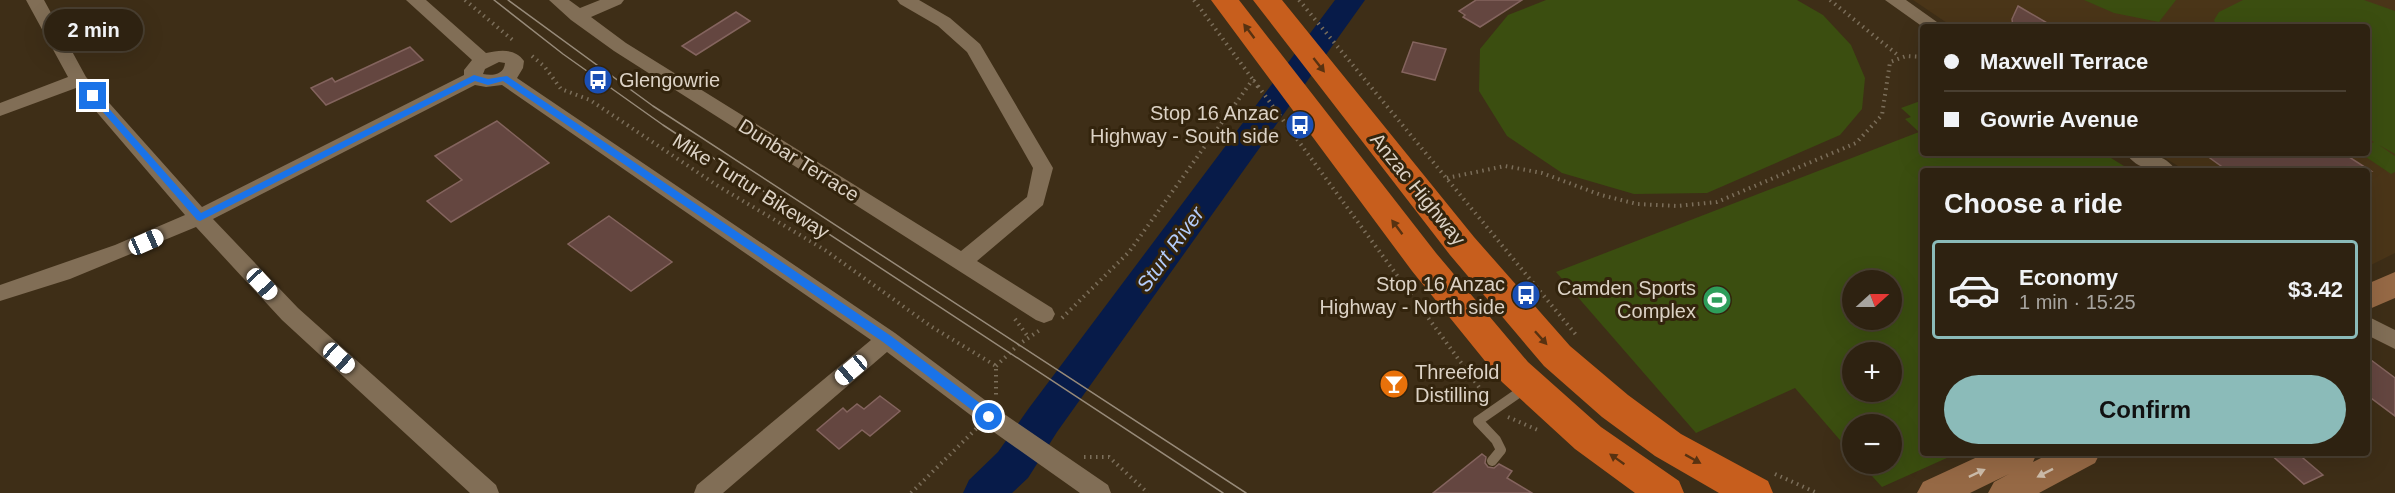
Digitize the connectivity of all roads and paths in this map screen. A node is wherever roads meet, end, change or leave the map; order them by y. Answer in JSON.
{"nodes":[{"id":1,"x":35,"y":0,"type":"edge"},
{"id":2,"x":415,"y":0,"type":"edge"},
{"id":3,"x":465,"y":0,"type":"edge"},
{"id":4,"x":558,"y":0,"type":"edge"},
{"id":5,"x":615,"y":0,"type":"edge"},
{"id":6,"x":906,"y":0,"type":"edge"},
{"id":7,"x":1194,"y":0,"type":"edge"},
{"id":8,"x":1225,"y":0,"type":"edge"},
{"id":9,"x":1267,"y":0,"type":"edge"},
{"id":10,"x":1299,"y":0,"type":"edge"},
{"id":11,"x":1830,"y":0,"type":"edge"},
{"id":12,"x":1894,"y":0,"type":"edge"},
{"id":13,"x":577,"y":16,"type":"junction"},
{"id":14,"x":1301,"y":22,"type":"junction"},
{"id":15,"x":1930,"y":24,"type":"edge"},
{"id":16,"x":518,"y":44,"type":"dead end"},
{"id":17,"x":527,"y":52,"type":"dead end"},
{"id":18,"x":1899,"y":56,"type":"junction"},
{"id":19,"x":1920,"y":57,"type":"edge"},
{"id":20,"x":478,"y":69,"type":"junction"},
{"id":21,"x":79,"y":80,"type":"junction"},
{"id":22,"x":1262,"y":81,"type":"junction"},
{"id":23,"x":0,"y":110,"type":"edge"},
{"id":24,"x":1312,"y":137,"type":"junction"},
{"id":25,"x":2141,"y":156,"type":"edge"},
{"id":26,"x":2161,"y":168,"type":"edge"},
{"id":27,"x":1447,"y":178,"type":"junction"},
{"id":28,"x":200,"y":218,"type":"junction"},
{"id":29,"x":1462,"y":246,"type":"junction"},
{"id":30,"x":962,"y":261,"type":"junction"},
{"id":31,"x":1424,"y":262,"type":"junction"},
{"id":32,"x":0,"y":293,"type":"edge"},
{"id":33,"x":2374,"y":299,"type":"edge"},
{"id":34,"x":1048,"y":318,"type":"junction"},
{"id":35,"x":887,"y":339,"type":"junction"},
{"id":36,"x":1579,"y":339,"type":"dead end"},
{"id":37,"x":2395,"y":340,"type":"edge"},
{"id":38,"x":996,"y":366,"type":"junction"},
{"id":39,"x":1529,"y":385,"type":"junction"},
{"id":40,"x":996,"y":399,"type":"dead end"},
{"id":41,"x":978,"y":427,"type":"dead end"},
{"id":42,"x":2014,"y":456,"type":"edge"},
{"id":43,"x":2077,"y":456,"type":"edge"},
{"id":44,"x":1064,"y":458,"type":"junction"},
{"id":45,"x":1492,"y":461,"type":"dead end"},
{"id":46,"x":1759,"y":481,"type":"edge"},
{"id":47,"x":487,"y":493,"type":"edge"},
{"id":48,"x":706,"y":493,"type":"edge"},
{"id":49,"x":911,"y":493,"type":"edge"},
{"id":50,"x":1099,"y":493,"type":"edge"},
{"id":51,"x":1148,"y":493,"type":"edge"},
{"id":52,"x":1665,"y":493,"type":"edge"},
{"id":53,"x":1817,"y":493,"type":"edge"},
{"id":54,"x":1935,"y":493,"type":"edge"},
{"id":55,"x":2006,"y":493,"type":"edge"}],
"edges":[{"from":1,"to":21,"type":"street"},
{"from":2,"to":20,"type":"street"},
{"from":3,"to":16,"type":"path"},
{"from":4,"to":13,"type":"street","name":"Dunbar Terrace"},
{"from":5,"to":13,"type":"street"},
{"from":6,"to":30,"type":"street"},
{"from":7,"to":22,"type":"path"},
{"from":22,"to":8,"type":"highway","name":"Anzac Highway","one_way":true},
{"from":9,"to":14,"type":"highway","name":"Anzac Highway"},
{"from":10,"to":14,"type":"path"},
{"from":11,"to":18,"type":"path"},
{"from":12,"to":15,"type":"street"},
{"from":13,"to":30,"type":"street","name":"Dunbar Terrace"},
{"from":14,"to":27,"type":"path"},
{"from":14,"to":29,"type":"highway","name":"Anzac Highway","one_way":true},
{"from":17,"to":38,"type":"path","name":"Mike Turtur Bikeway"},
{"from":18,"to":19,"type":"path"},
{"from":18,"to":27,"type":"path"},
{"from":20,"to":28,"type":"street"},
{"from":20,"to":35,"type":"street"},
{"from":21,"to":23,"type":"street"},
{"from":21,"to":28,"type":"street"},
{"from":22,"to":24,"type":"highway","name":"Anzac Highway"},
{"from":22,"to":24,"type":"path"},
{"from":22,"to":34,"type":"path"},
{"from":31,"to":24,"type":"highway","name":"Anzac Highway","one_way":true},
{"from":25,"to":26,"type":"street"},
{"from":27,"to":36,"type":"path"},
{"from":28,"to":32,"type":"street"},
{"from":28,"to":47,"type":"street"},
{"from":29,"to":31,"type":"highway"},
{"from":29,"to":46,"type":"highway","name":"Anzac Highway","one_way":true},
{"from":30,"to":34,"type":"street","name":"Dunbar Terrace"},
{"from":31,"to":39,"type":"highway","name":"Anzac Highway"},
{"from":33,"to":37,"type":"street"},
{"from":34,"to":38,"type":"path"},
{"from":35,"to":44,"type":"street"},
{"from":35,"to":48,"type":"street"},
{"from":38,"to":40,"type":"path"},
{"from":39,"to":45,"type":"lane"},
{"from":52,"to":39,"type":"highway","name":"Anzac Highway","one_way":true},
{"from":41,"to":49,"type":"path"},
{"from":54,"to":42,"type":"street","one_way":true},
{"from":43,"to":55,"type":"street","one_way":true},
{"from":44,"to":50,"type":"street"},
{"from":44,"to":51,"type":"path"},
{"from":46,"to":53,"type":"path"}]}
